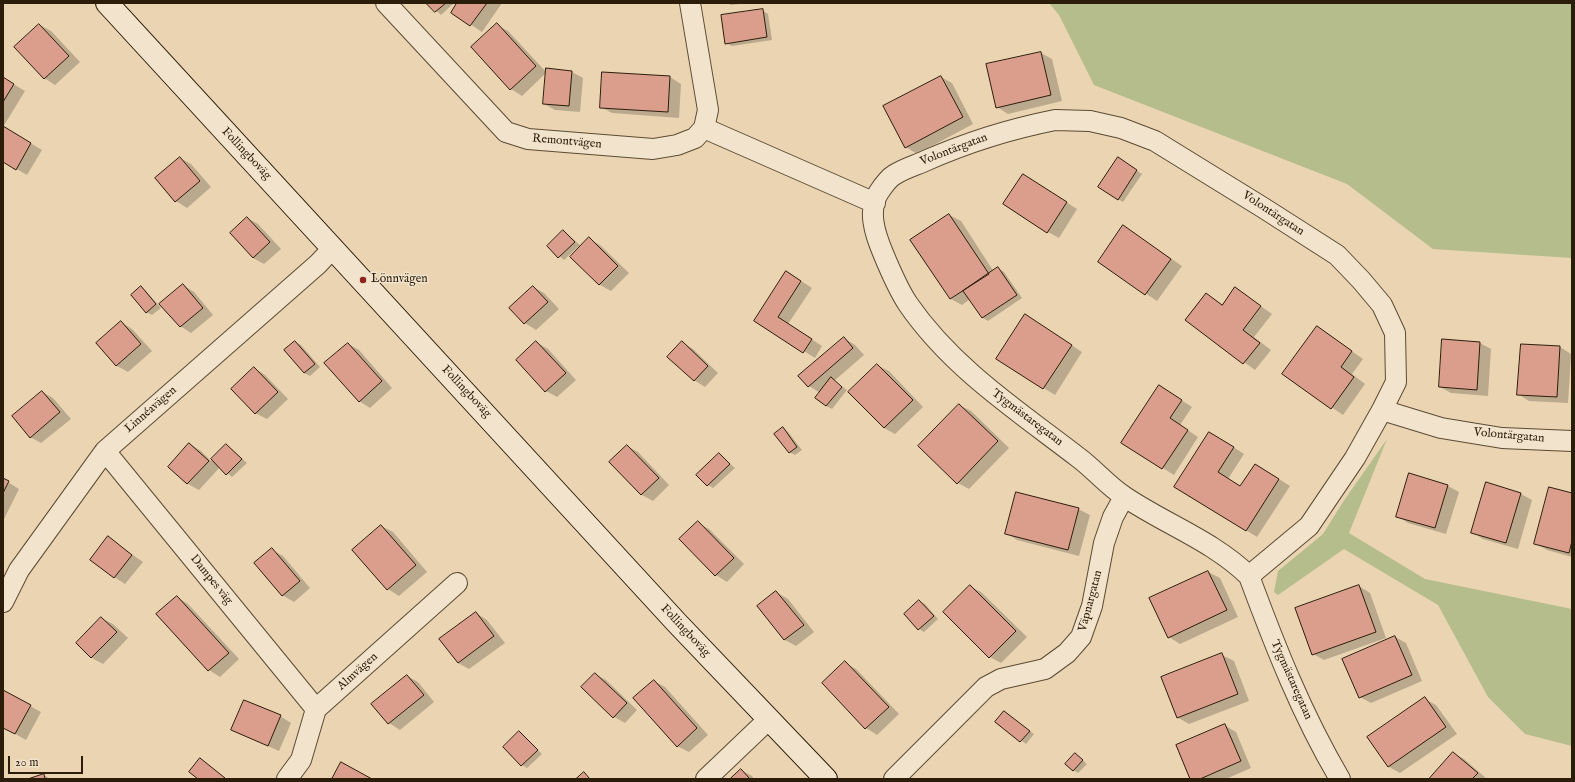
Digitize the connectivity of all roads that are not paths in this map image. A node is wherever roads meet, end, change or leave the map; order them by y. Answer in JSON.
{"nodes":[{"id":1,"x":107,"y":3,"type":"edge"},
{"id":2,"x":386,"y":3,"type":"edge"},
{"id":3,"x":690,"y":3,"type":"edge"},
{"id":4,"x":704,"y":128,"type":"junction"},
{"id":5,"x":875,"y":203,"type":"junction"},
{"id":6,"x":333,"y":248,"type":"junction"},
{"id":7,"x":1382,"y":410,"type":"junction"},
{"id":8,"x":1572,"y":441,"type":"edge"},
{"id":9,"x":105,"y":451,"type":"junction"},
{"id":10,"x":1124,"y":497,"type":"junction"},
{"id":11,"x":1249,"y":576,"type":"junction"},
{"id":12,"x":457,"y":583,"type":"dead end"},
{"id":13,"x":3,"y":602,"type":"edge"},
{"id":14,"x":316,"y":709,"type":"junction"},
{"id":15,"x":769,"y":719,"type":"junction"},
{"id":16,"x":287,"y":779,"type":"edge"},
{"id":17,"x":706,"y":779,"type":"edge"},
{"id":18,"x":826,"y":779,"type":"edge"},
{"id":19,"x":894,"y":779,"type":"edge"},
{"id":20,"x":1340,"y":779,"type":"edge"}],
"edges":[{"from":1,"to":6,"type":"main road","name":"Follingboväg"},
{"from":2,"to":4,"type":"street","name":"Remontvägen"},
{"from":3,"to":4,"type":"street"},
{"from":4,"to":5,"type":"street"},
{"from":5,"to":7,"type":"street","name":"Volontärgatan"},
{"from":5,"to":10,"type":"street","name":"Tygmästaregatan"},
{"from":6,"to":9,"type":"street","name":"Linnéavägen"},
{"from":6,"to":15,"type":"main road","name":"Follingboväg"},
{"from":7,"to":8,"type":"street","name":"Volontärgatan"},
{"from":7,"to":11,"type":"street"},
{"from":9,"to":13,"type":"street","name":"Linnéavägen"},
{"from":9,"to":14,"type":"street","name":"Dampes väg"},
{"from":10,"to":11,"type":"street","name":"Tygmästaregatan"},
{"from":10,"to":19,"type":"street","name":"Väpnargatan"},
{"from":11,"to":20,"type":"street","name":"Tygmästaregatan"},
{"from":12,"to":14,"type":"street","name":"Almvägen"},
{"from":14,"to":16,"type":"street"},
{"from":15,"to":17,"type":"street"},
{"from":15,"to":18,"type":"main road","name":"Follingboväg"}]}
